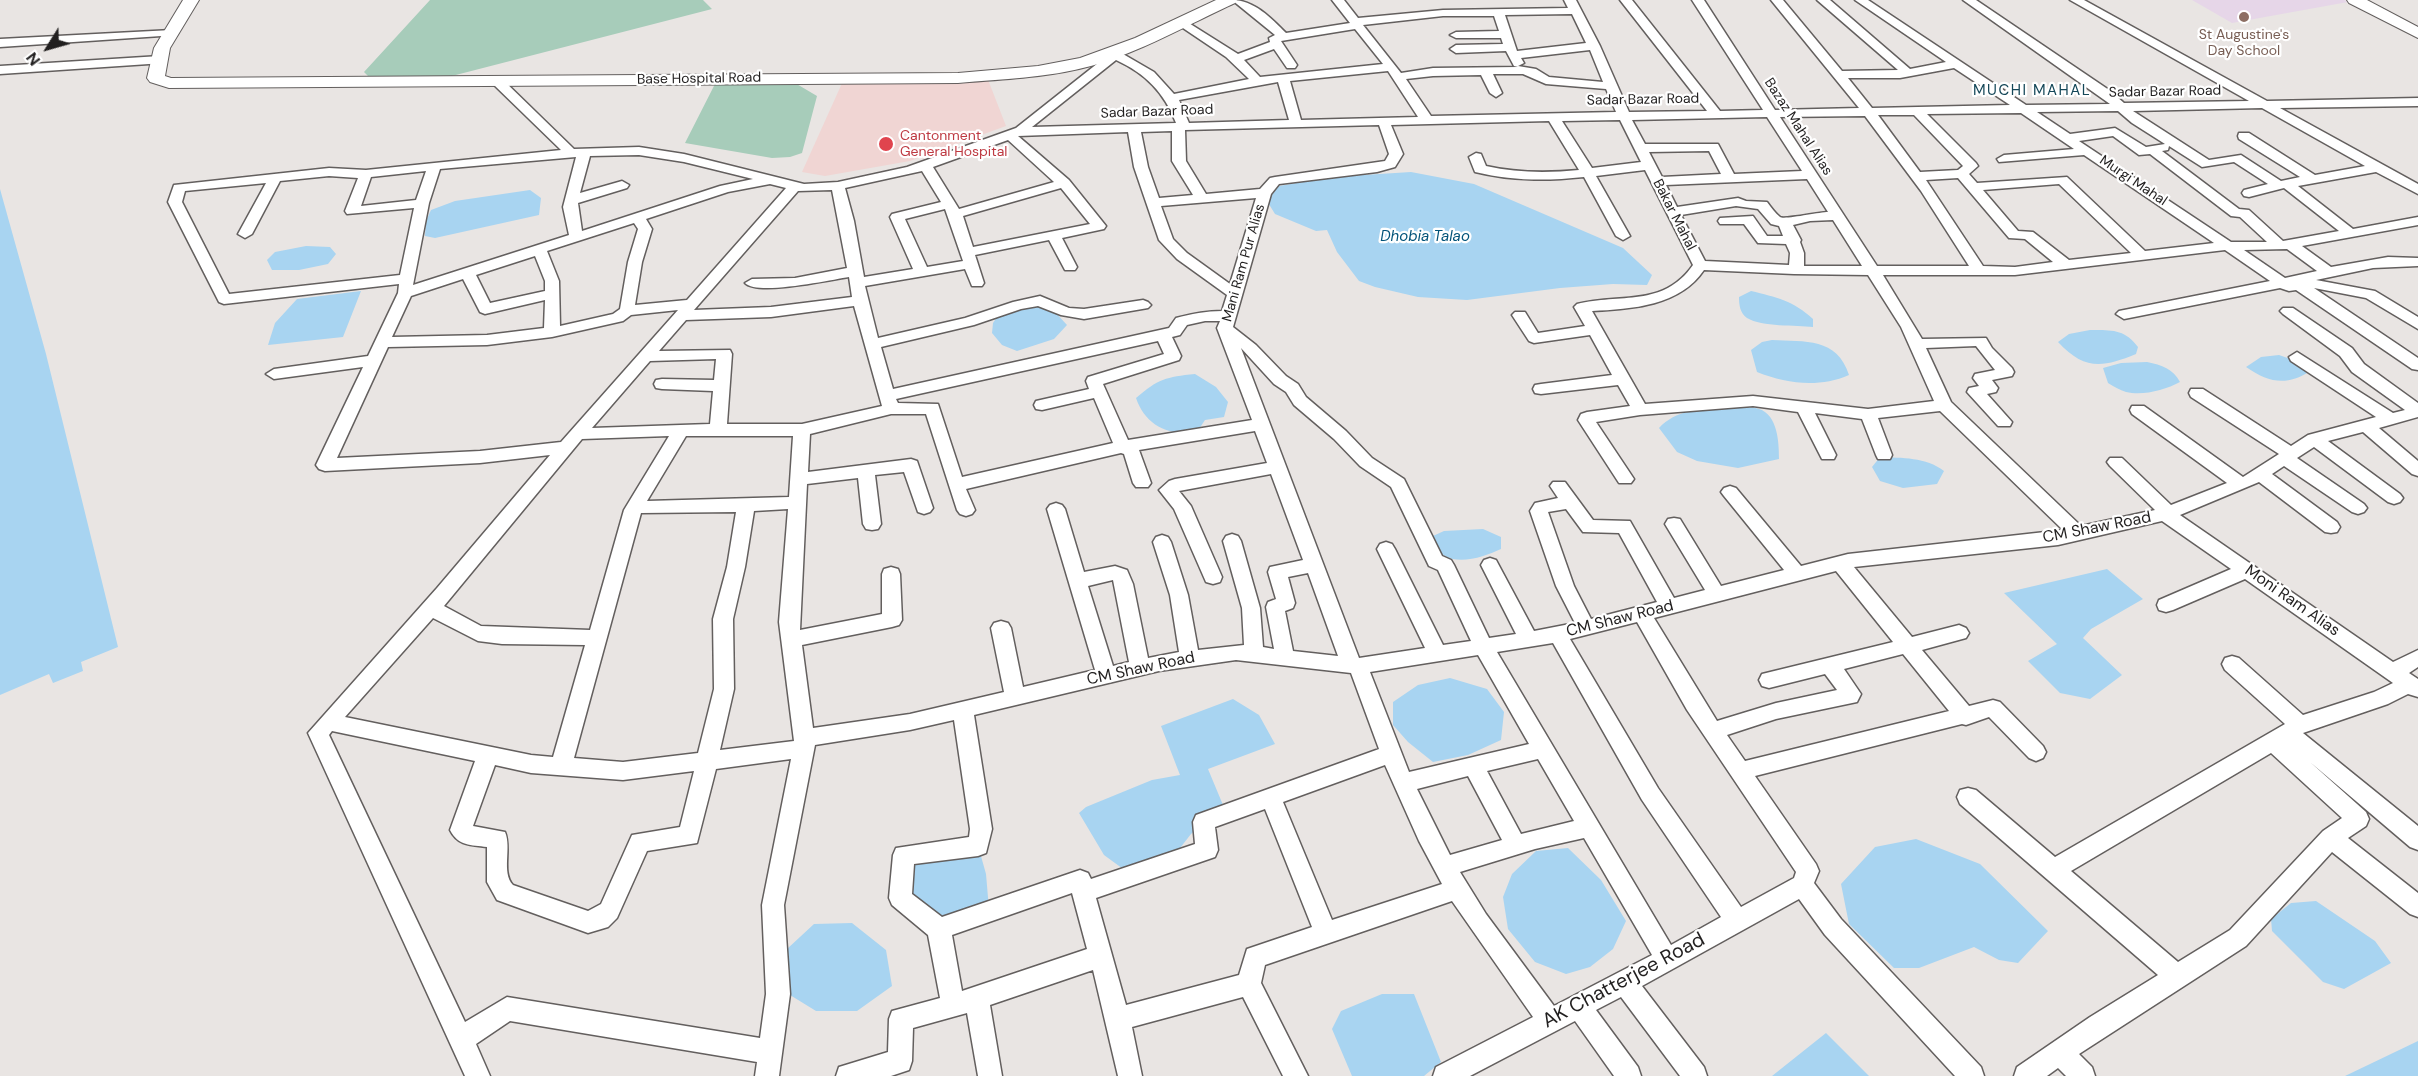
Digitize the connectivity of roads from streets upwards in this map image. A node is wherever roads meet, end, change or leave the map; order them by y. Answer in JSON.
{"nodes":[{"id":1,"x":190,"y":0,"type":"edge"},
{"id":2,"x":1229,"y":0,"type":"edge"},
{"id":3,"x":1238,"y":0,"type":"edge"},
{"id":4,"x":1338,"y":0,"type":"edge"},
{"id":5,"x":1430,"y":0,"type":"edge"},
{"id":6,"x":1458,"y":0,"type":"edge"},
{"id":7,"x":1626,"y":0,"type":"edge"},
{"id":8,"x":1698,"y":0,"type":"edge"},
{"id":9,"x":1777,"y":0,"type":"edge"},
{"id":10,"x":1823,"y":0,"type":"edge"},
{"id":11,"x":1861,"y":0,"type":"edge"},
{"id":12,"x":1969,"y":0,"type":"edge"},
{"id":13,"x":2076,"y":0,"type":"edge"},
{"id":14,"x":2355,"y":0,"type":"edge"},
{"id":15,"x":1572,"y":5,"type":"edge"},
{"id":16,"x":1498,"y":12,"type":"junction"},
{"id":17,"x":1443,"y":13,"type":"junction"},
{"id":18,"x":1466,"y":13,"type":"junction"},
{"id":19,"x":1180,"y":22,"type":"junction"},
{"id":20,"x":1357,"y":24,"type":"junction"},
{"id":21,"x":172,"y":33,"type":"junction"},
{"id":22,"x":2418,"y":33,"type":"edge"},
{"id":23,"x":1506,"y":34,"type":"junction"},
{"id":24,"x":1456,"y":35,"type":"dead end"},
{"id":25,"x":1279,"y":40,"type":"junction"},
{"id":26,"x":0,"y":44,"type":"edge"},
{"id":27,"x":1594,"y":46,"type":"junction"},
{"id":28,"x":1456,"y":49,"type":"dead end"},
{"id":29,"x":1511,"y":51,"type":"junction"},
{"id":30,"x":1119,"y":52,"type":"junction"},
{"id":31,"x":1238,"y":58,"type":"junction"},
{"id":32,"x":160,"y":60,"type":"junction"},
{"id":33,"x":1956,"y":64,"type":"junction"},
{"id":34,"x":1291,"y":65,"type":"dead end"},
{"id":35,"x":0,"y":70,"type":"edge"},
{"id":36,"x":1485,"y":70,"type":"junction"},
{"id":37,"x":1523,"y":70,"type":"junction"},
{"id":38,"x":1394,"y":72,"type":"junction"},
{"id":39,"x":1908,"y":73,"type":"junction"},
{"id":40,"x":1838,"y":75,"type":"junction"},
{"id":41,"x":1283,"y":79,"type":"junction"},
{"id":42,"x":1256,"y":80,"type":"junction"},
{"id":43,"x":497,"y":81,"type":"junction"},
{"id":44,"x":1611,"y":86,"type":"junction"},
{"id":45,"x":1496,"y":93,"type":"dead end"},
{"id":46,"x":1172,"y":98,"type":"junction"},
{"id":47,"x":2418,"y":102,"type":"edge"},
{"id":48,"x":2266,"y":106,"type":"junction"},
{"id":49,"x":2122,"y":107,"type":"junction"},
{"id":50,"x":2026,"y":109,"type":"junction"},
{"id":51,"x":1917,"y":111,"type":"junction"},
{"id":52,"x":1869,"y":112,"type":"junction"},
{"id":53,"x":1770,"y":113,"type":"junction"},
{"id":54,"x":1716,"y":114,"type":"junction"},
{"id":55,"x":1624,"y":116,"type":"junction"},
{"id":56,"x":1553,"y":117,"type":"junction"},
{"id":57,"x":1427,"y":120,"type":"junction"},
{"id":58,"x":1384,"y":122,"type":"junction"},
{"id":59,"x":1296,"y":124,"type":"junction"},
{"id":60,"x":1181,"y":126,"type":"junction"},
{"id":61,"x":1134,"y":127,"type":"junction"},
{"id":62,"x":1016,"y":134,"type":"junction"},
{"id":63,"x":2244,"y":136,"type":"dead end"},
{"id":64,"x":2069,"y":138,"type":"junction"},
{"id":65,"x":2173,"y":144,"type":"junction"},
{"id":66,"x":1641,"y":148,"type":"junction"},
{"id":67,"x":2152,"y":150,"type":"junction"},
{"id":68,"x":2089,"y":151,"type":"junction"},
{"id":69,"x":578,"y":153,"type":"junction"},
{"id":70,"x":1476,"y":157,"type":"dead end"},
{"id":71,"x":2004,"y":159,"type":"dead end"},
{"id":72,"x":925,"y":165,"type":"junction"},
{"id":73,"x":1649,"y":165,"type":"junction"},
{"id":74,"x":434,"y":166,"type":"junction"},
{"id":75,"x":2378,"y":168,"type":"junction"},
{"id":76,"x":1587,"y":172,"type":"junction"},
{"id":77,"x":366,"y":174,"type":"junction"},
{"id":78,"x":1962,"y":174,"type":"junction"},
{"id":79,"x":1811,"y":175,"type":"junction"},
{"id":80,"x":1916,"y":176,"type":"junction"},
{"id":81,"x":1729,"y":177,"type":"junction"},
{"id":82,"x":275,"y":178,"type":"junction"},
{"id":83,"x":2312,"y":179,"type":"junction"},
{"id":84,"x":770,"y":180,"type":"junction"},
{"id":85,"x":1657,"y":181,"type":"junction"},
{"id":86,"x":1064,"y":183,"type":"junction"},
{"id":87,"x":2283,"y":184,"type":"junction"},
{"id":88,"x":622,"y":185,"type":"dead end"},
{"id":89,"x":795,"y":186,"type":"junction"},
{"id":90,"x":838,"y":186,"type":"junction"},
{"id":91,"x":1974,"y":187,"type":"junction"},
{"id":92,"x":2418,"y":190,"type":"edge"},
{"id":93,"x":1264,"y":193,"type":"junction"},
{"id":94,"x":2248,"y":193,"type":"dead end"},
{"id":95,"x":1201,"y":198,"type":"junction"},
{"id":96,"x":572,"y":200,"type":"junction"},
{"id":97,"x":422,"y":203,"type":"junction"},
{"id":98,"x":1153,"y":203,"type":"junction"},
{"id":99,"x":952,"y":209,"type":"junction"},
{"id":100,"x":1673,"y":212,"type":"junction"},
{"id":101,"x":1837,"y":216,"type":"junction"},
{"id":102,"x":637,"y":217,"type":"junction"},
{"id":103,"x":1725,"y":221,"type":"dead end"},
{"id":104,"x":2418,"y":221,"type":"edge"},
{"id":105,"x":1785,"y":223,"type":"junction"},
{"id":106,"x":2350,"y":233,"type":"junction"},
{"id":107,"x":245,"y":234,"type":"dead end"},
{"id":108,"x":576,"y":236,"type":"junction"},
{"id":109,"x":1054,"y":236,"type":"junction"},
{"id":110,"x":1623,"y":236,"type":"dead end"},
{"id":111,"x":1794,"y":240,"type":"junction"},
{"id":112,"x":2285,"y":245,"type":"junction"},
{"id":113,"x":2226,"y":246,"type":"junction"},
{"id":114,"x":539,"y":248,"type":"junction"},
{"id":115,"x":2142,"y":256,"type":"junction"},
{"id":116,"x":969,"y":258,"type":"junction"},
{"id":117,"x":2418,"y":262,"type":"edge"},
{"id":118,"x":1700,"y":265,"type":"junction"},
{"id":119,"x":2066,"y":265,"type":"junction"},
{"id":120,"x":1070,"y":267,"type":"dead end"},
{"id":121,"x":1796,"y":270,"type":"junction"},
{"id":122,"x":1872,"y":270,"type":"junction"},
{"id":123,"x":1979,"y":271,"type":"junction"},
{"id":124,"x":468,"y":272,"type":"junction"},
{"id":125,"x":922,"y":272,"type":"junction"},
{"id":126,"x":2328,"y":273,"type":"junction"},
{"id":127,"x":2282,"y":282,"type":"junction"},
{"id":128,"x":752,"y":283,"type":"dead end"},
{"id":129,"x":977,"y":283,"type":"dead end"},
{"id":130,"x":857,"y":284,"type":"junction"},
{"id":131,"x":2299,"y":285,"type":"junction"},
{"id":132,"x":406,"y":286,"type":"junction"},
{"id":133,"x":552,"y":294,"type":"junction"},
{"id":134,"x":1235,"y":294,"type":"junction"},
{"id":135,"x":1143,"y":305,"type":"dead end"},
{"id":136,"x":686,"y":310,"type":"junction"},
{"id":137,"x":627,"y":311,"type":"junction"},
{"id":138,"x":2288,"y":311,"type":"dead end"},
{"id":139,"x":2124,"y":314,"type":"dead end"},
{"id":140,"x":1520,"y":315,"type":"dead end"},
{"id":141,"x":1227,"y":322,"type":"junction"},
{"id":142,"x":2418,"y":324,"type":"edge"},
{"id":143,"x":1595,"y":329,"type":"junction"},
{"id":144,"x":552,"y":332,"type":"junction"},
{"id":145,"x":1163,"y":334,"type":"junction"},
{"id":146,"x":382,"y":342,"type":"junction"},
{"id":147,"x":872,"y":344,"type":"junction"},
{"id":148,"x":1918,"y":344,"type":"junction"},
{"id":149,"x":645,"y":356,"type":"junction"},
{"id":150,"x":2297,"y":357,"type":"dead end"},
{"id":151,"x":374,"y":360,"type":"junction"},
{"id":152,"x":2418,"y":365,"type":"edge"},
{"id":153,"x":274,"y":374,"type":"dead end"},
{"id":154,"x":1623,"y":379,"type":"junction"},
{"id":155,"x":662,"y":384,"type":"dead end"},
{"id":156,"x":722,"y":386,"type":"junction"},
{"id":157,"x":1541,"y":389,"type":"dead end"},
{"id":158,"x":1098,"y":392,"type":"junction"},
{"id":159,"x":2197,"y":393,"type":"dead end"},
{"id":160,"x":889,"y":402,"type":"junction"},
{"id":161,"x":1042,"y":405,"type":"dead end"},
{"id":162,"x":1944,"y":405,"type":"junction"},
{"id":163,"x":1804,"y":407,"type":"junction"},
{"id":164,"x":1640,"y":410,"type":"junction"},
{"id":165,"x":2138,"y":410,"type":"dead end"},
{"id":166,"x":1868,"y":414,"type":"junction"},
{"id":167,"x":2407,"y":415,"type":"edge"},
{"id":168,"x":2004,"y":422,"type":"dead end"},
{"id":169,"x":1261,"y":424,"type":"junction"},
{"id":170,"x":2366,"y":426,"type":"junction"},
{"id":171,"x":2418,"y":428,"type":"edge"},
{"id":172,"x":718,"y":429,"type":"junction"},
{"id":173,"x":681,"y":430,"type":"junction"},
{"id":174,"x":802,"y":430,"type":"junction"},
{"id":175,"x":2314,"y":440,"type":"junction"},
{"id":176,"x":572,"y":441,"type":"junction"},
{"id":177,"x":1123,"y":447,"type":"junction"},
{"id":178,"x":1827,"y":455,"type":"dead end"},
{"id":179,"x":1884,"y":455,"type":"dead end"},
{"id":180,"x":2288,"y":456,"type":"junction"},
{"id":181,"x":2116,"y":462,"type":"dead end"},
{"id":182,"x":1278,"y":467,"type":"junction"},
{"id":183,"x":866,"y":470,"type":"junction"},
{"id":184,"x":2418,"y":470,"type":"edge"},
{"id":185,"x":2260,"y":474,"type":"junction"},
{"id":186,"x":799,"y":478,"type":"junction"},
{"id":187,"x":1625,"y":479,"type":"dead end"},
{"id":188,"x":1142,"y":483,"type":"dead end"},
{"id":189,"x":2241,"y":484,"type":"junction"},
{"id":190,"x":956,"y":485,"type":"junction"},
{"id":191,"x":1559,"y":486,"type":"dead end"},
{"id":192,"x":1730,"y":492,"type":"dead end"},
{"id":193,"x":2394,"y":498,"type":"dead end"},
{"id":194,"x":1570,"y":502,"type":"junction"},
{"id":195,"x":798,"y":503,"type":"junction"},
{"id":196,"x":749,"y":506,"type":"junction"},
{"id":197,"x":635,"y":507,"type":"junction"},
{"id":198,"x":924,"y":508,"type":"dead end"},
{"id":199,"x":2358,"y":508,"type":"dead end"},
{"id":200,"x":1056,"y":509,"type":"dead end"},
{"id":201,"x":966,"y":510,"type":"dead end"},
{"id":202,"x":2168,"y":514,"type":"junction"},
{"id":203,"x":872,"y":524,"type":"dead end"},
{"id":204,"x":1674,"y":524,"type":"dead end"},
{"id":205,"x":2331,"y":527,"type":"dead end"},
{"id":206,"x":2078,"y":534,"type":"junction"},
{"id":207,"x":1232,"y":541,"type":"dead end"},
{"id":208,"x":1162,"y":542,"type":"dead end"},
{"id":209,"x":1386,"y":549,"type":"dead end"},
{"id":210,"x":1840,"y":563,"type":"junction"},
{"id":211,"x":1315,"y":565,"type":"junction"},
{"id":212,"x":1490,"y":565,"type":"dead end"},
{"id":213,"x":2247,"y":570,"type":"junction"},
{"id":214,"x":891,"y":574,"type":"dead end"},
{"id":215,"x":1797,"y":574,"type":"junction"},
{"id":216,"x":1213,"y":577,"type":"dead end"},
{"id":217,"x":1077,"y":580,"type":"junction"},
{"id":218,"x":1717,"y":595,"type":"junction"},
{"id":219,"x":2166,"y":605,"type":"dead end"},
{"id":220,"x":1669,"y":607,"type":"junction"},
{"id":221,"x":431,"y":608,"type":"junction"},
{"id":222,"x":1642,"y":613,"type":"junction"},
{"id":223,"x":1586,"y":627,"type":"junction"},
{"id":224,"x":1001,"y":628,"type":"dead end"},
{"id":225,"x":1959,"y":633,"type":"dead end"},
{"id":226,"x":1558,"y":634,"type":"junction"},
{"id":227,"x":598,"y":638,"type":"junction"},
{"id":228,"x":791,"y":639,"type":"junction"},
{"id":229,"x":1528,"y":639,"type":"junction"},
{"id":230,"x":1909,"y":645,"type":"junction"},
{"id":231,"x":1483,"y":646,"type":"junction"},
{"id":232,"x":1254,"y":654,"type":"junction"},
{"id":233,"x":1437,"y":654,"type":"junction"},
{"id":234,"x":1286,"y":657,"type":"junction"},
{"id":235,"x":1190,"y":658,"type":"junction"},
{"id":236,"x":2418,"y":658,"type":"edge"},
{"id":237,"x":2232,"y":664,"type":"dead end"},
{"id":238,"x":1830,"y":665,"type":"junction"},
{"id":239,"x":1355,"y":666,"type":"junction"},
{"id":240,"x":1140,"y":667,"type":"junction"},
{"id":241,"x":2392,"y":672,"type":"junction"},
{"id":242,"x":1106,"y":675,"type":"junction"},
{"id":243,"x":1769,"y":680,"type":"dead end"},
{"id":244,"x":2414,"y":687,"type":"edge"},
{"id":245,"x":1015,"y":697,"type":"junction"},
{"id":246,"x":963,"y":710,"type":"junction"},
{"id":247,"x":1965,"y":717,"type":"junction"},
{"id":248,"x":328,"y":722,"type":"junction"},
{"id":249,"x":1712,"y":731,"type":"junction"},
{"id":250,"x":2287,"y":733,"type":"junction"},
{"id":251,"x":804,"y":744,"type":"junction"},
{"id":252,"x":1543,"y":749,"type":"junction"},
{"id":253,"x":2036,"y":752,"type":"dead end"},
{"id":254,"x":1390,"y":754,"type":"junction"},
{"id":255,"x":488,"y":755,"type":"junction"},
{"id":256,"x":706,"y":761,"type":"junction"},
{"id":257,"x":561,"y":766,"type":"junction"},
{"id":258,"x":1473,"y":766,"type":"junction"},
{"id":259,"x":1740,"y":771,"type":"junction"},
{"id":260,"x":1403,"y":783,"type":"junction"},
{"id":261,"x":1968,"y":797,"type":"dead end"},
{"id":262,"x":1271,"y":798,"type":"junction"},
{"id":263,"x":1588,"y":827,"type":"junction"},
{"id":264,"x":2331,"y":838,"type":"junction"},
{"id":265,"x":2418,"y":840,"type":"edge"},
{"id":266,"x":1516,"y":845,"type":"junction"},
{"id":267,"x":1445,"y":867,"type":"junction"},
{"id":268,"x":2053,"y":870,"type":"junction"},
{"id":269,"x":1802,"y":885,"type":"junction"},
{"id":270,"x":1458,"y":889,"type":"junction"},
{"id":271,"x":1083,"y":892,"type":"junction"},
{"id":272,"x":2418,"y":907,"type":"edge"},
{"id":273,"x":1737,"y":921,"type":"junction"},
{"id":274,"x":939,"y":929,"type":"junction"},
{"id":275,"x":1326,"y":933,"type":"junction"},
{"id":276,"x":1101,"y":956,"type":"junction"},
{"id":277,"x":1667,"y":959,"type":"junction"},
{"id":278,"x":2176,"y":976,"type":"junction"},
{"id":279,"x":1625,"y":982,"type":"junction"},
{"id":280,"x":1249,"y":984,"type":"junction"},
{"id":281,"x":977,"y":998,"type":"junction"},
{"id":282,"x":953,"y":1006,"type":"junction"},
{"id":283,"x":1579,"y":1006,"type":"junction"},
{"id":284,"x":1118,"y":1019,"type":"junction"},
{"id":285,"x":1550,"y":1021,"type":"junction"},
{"id":286,"x":461,"y":1039,"type":"junction"},
{"id":287,"x":770,"y":1052,"type":"junction"},
{"id":288,"x":2060,"y":1052,"type":"junction"},
{"id":289,"x":1965,"y":1073,"type":"edge"},
{"id":290,"x":478,"y":1076,"type":"edge"},
{"id":291,"x":767,"y":1076,"type":"edge"},
{"id":292,"x":848,"y":1076,"type":"edge"},
{"id":293,"x":990,"y":1076,"type":"edge"},
{"id":294,"x":1130,"y":1076,"type":"edge"},
{"id":295,"x":1296,"y":1076,"type":"edge"},
{"id":296,"x":1445,"y":1076,"type":"edge"},
{"id":297,"x":1629,"y":1076,"type":"edge"},
{"id":298,"x":1695,"y":1076,"type":"edge"},
{"id":299,"x":2026,"y":1076,"type":"edge"},
{"id":300,"x":2083,"y":1076,"type":"edge"}],
"edges":[{"from":1,"to":21,"type":"street"},
{"from":2,"to":19,"type":"street","name":"Base Hospital Road"},
{"from":3,"to":25,"type":"street"},
{"from":4,"to":20,"type":"street"},
{"from":5,"to":17,"type":"street"},
{"from":6,"to":18,"type":"street"},
{"from":7,"to":54,"type":"street"},
{"from":8,"to":53,"type":"street","name":"Bazaz Mahal Alias"},
{"from":9,"to":40,"type":"street"},
{"from":10,"to":39,"type":"street"},
{"from":11,"to":33,"type":"street","name":"Murgi Mahal"},
{"from":12,"to":49,"type":"street"},
{"from":13,"to":48,"type":"street","name":"Sadar Bazar Road"},
{"from":14,"to":22,"type":"street"},
{"from":15,"to":16,"type":"street"},
{"from":15,"to":27,"type":"street","name":"Bakar Mahal"},
{"from":16,"to":18,"type":"street"},
{"from":16,"to":23,"type":"street"},
{"from":17,"to":18,"type":"street"},
{"from":17,"to":20,"type":"street"},
{"from":19,"to":30,"type":"street","name":"Base Hospital Road"},
{"from":19,"to":31,"type":"street"},
{"from":20,"to":25,"type":"street"},
{"from":20,"to":38,"type":"street"},
{"from":21,"to":26,"type":"street"},
{"from":21,"to":32,"type":"street"},
{"from":23,"to":24,"type":"street"},
{"from":23,"to":29,"type":"street"},
{"from":25,"to":31,"type":"street"},
{"from":25,"to":34,"type":"street"},
{"from":27,"to":29,"type":"street"},
{"from":27,"to":44,"type":"street","name":"Bakar Mahal"},
{"from":28,"to":29,"type":"street"},
{"from":29,"to":37,"type":"street"},
{"from":30,"to":43,"type":"street","name":"Base Hospital Road"},
{"from":30,"to":46,"type":"street"},
{"from":30,"to":62,"type":"street"},
{"from":31,"to":42,"type":"street"},
{"from":32,"to":35,"type":"street"},
{"from":32,"to":43,"type":"street","name":"Base Hospital Road"},
{"from":33,"to":39,"type":"street"},
{"from":33,"to":50,"type":"street","name":"Murgi Mahal"},
{"from":36,"to":37,"type":"street"},
{"from":36,"to":38,"type":"street"},
{"from":36,"to":45,"type":"street"},
{"from":37,"to":44,"type":"street"},
{"from":38,"to":41,"type":"street"},
{"from":38,"to":57,"type":"street"},
{"from":39,"to":40,"type":"street"},
{"from":40,"to":52,"type":"street"},
{"from":41,"to":42,"type":"street"},
{"from":41,"to":59,"type":"street"},
{"from":42,"to":46,"type":"street"},
{"from":43,"to":69,"type":"street"},
{"from":44,"to":55,"type":"street","name":"Bakar Mahal"},
{"from":46,"to":60,"type":"street"},
{"from":47,"to":48,"type":"street","name":"Sadar Bazar Road"},
{"from":48,"to":49,"type":"street","name":"Sadar Bazar Road"},
{"from":48,"to":75,"type":"street","name":"Sadar Bazar Road"},
{"from":49,"to":50,"type":"street","name":"Sadar Bazar Road"},
{"from":49,"to":65,"type":"street"},
{"from":50,"to":51,"type":"street","name":"Sadar Bazar Road"},
{"from":50,"to":64,"type":"street","name":"Murgi Mahal"},
{"from":51,"to":52,"type":"street","name":"Sadar Bazar Road"},
{"from":51,"to":78,"type":"street"},
{"from":52,"to":53,"type":"street","name":"Sadar Bazar Road"},
{"from":52,"to":80,"type":"street"},
{"from":53,"to":54,"type":"street","name":"Sadar Bazar Road"},
{"from":53,"to":79,"type":"street","name":"Bazaz Mahal Alias"},
{"from":54,"to":55,"type":"street","name":"Sadar Bazar Road"},
{"from":55,"to":56,"type":"street","name":"Sadar Bazar Road"},
{"from":55,"to":66,"type":"street","name":"Bakar Mahal"},
{"from":56,"to":57,"type":"street","name":"Sadar Bazar Road"},
{"from":56,"to":76,"type":"street"},
{"from":57,"to":58,"type":"street","name":"Sadar Bazar Road"},
{"from":58,"to":59,"type":"street","name":"Sadar Bazar Road"},
{"from":58,"to":93,"type":"street","name":"Mani Ram Pur Alias"},
{"from":59,"to":60,"type":"street","name":"Sadar Bazar Road"},
{"from":60,"to":61,"type":"street","name":"Sadar Bazar Road"},
{"from":60,"to":95,"type":"street"},
{"from":61,"to":62,"type":"street","name":"Sadar Bazar Road"},
{"from":61,"to":98,"type":"street"},
{"from":62,"to":72,"type":"street"},
{"from":62,"to":86,"type":"street"},
{"from":63,"to":83,"type":"street"},
{"from":64,"to":67,"type":"street"},
{"from":64,"to":68,"type":"street","name":"Murgi Mahal"},
{"from":65,"to":67,"type":"street"},
{"from":65,"to":87,"type":"street"},
{"from":66,"to":73,"type":"street","name":"Bakar Mahal"},
{"from":66,"to":81,"type":"street"},
{"from":67,"to":112,"type":"street"},
{"from":68,"to":71,"type":"street"},
{"from":68,"to":113,"type":"street","name":"Murgi Mahal"},
{"from":69,"to":74,"type":"street"},
{"from":69,"to":84,"type":"street"},
{"from":69,"to":96,"type":"street"},
{"from":70,"to":76,"type":"street"},
{"from":72,"to":90,"type":"street"},
{"from":72,"to":99,"type":"street"},
{"from":73,"to":76,"type":"street"},
{"from":73,"to":85,"type":"street","name":"Bakar Mahal"},
{"from":74,"to":77,"type":"street"},
{"from":74,"to":97,"type":"street"},
{"from":75,"to":83,"type":"street"},
{"from":75,"to":92,"type":"street","name":"Sadar Bazar Road"},
{"from":76,"to":110,"type":"street"},
{"from":77,"to":82,"type":"street"},
{"from":77,"to":97,"type":"street"},
{"from":78,"to":80,"type":"street"},
{"from":78,"to":91,"type":"street"},
{"from":79,"to":81,"type":"street"},
{"from":79,"to":101,"type":"street","name":"Bazaz Mahal Alias"},
{"from":80,"to":123,"type":"street"},
{"from":81,"to":85,"type":"street"},
{"from":82,"to":107,"type":"street"},
{"from":82,"to":132,"type":"street"},
{"from":83,"to":87,"type":"street"},
{"from":84,"to":89,"type":"street"},
{"from":84,"to":102,"type":"street"},
{"from":85,"to":100,"type":"street","name":"Bakar Mahal"},
{"from":86,"to":99,"type":"street"},
{"from":86,"to":109,"type":"street"},
{"from":87,"to":94,"type":"street"},
{"from":87,"to":106,"type":"street"},
{"from":88,"to":96,"type":"street"},
{"from":89,"to":90,"type":"street"},
{"from":89,"to":136,"type":"street"},
{"from":90,"to":130,"type":"street"},
{"from":91,"to":115,"type":"street"},
{"from":91,"to":119,"type":"street"},
{"from":93,"to":95,"type":"street"},
{"from":93,"to":134,"type":"street","name":"Mani Ram Pur Alias"},
{"from":95,"to":98,"type":"street"},
{"from":96,"to":108,"type":"street"},
{"from":97,"to":132,"type":"street"},
{"from":98,"to":134,"type":"street"},
{"from":99,"to":116,"type":"street"},
{"from":99,"to":125,"type":"street"},
{"from":100,"to":105,"type":"street"},
{"from":100,"to":118,"type":"street","name":"Bakar Mahal"},
{"from":101,"to":105,"type":"street"},
{"from":101,"to":122,"type":"street","name":"Bazaz Mahal Alias"},
{"from":102,"to":108,"type":"street"},
{"from":102,"to":137,"type":"street"},
{"from":103,"to":111,"type":"street"},
{"from":104,"to":106,"type":"street"},
{"from":105,"to":111,"type":"street"},
{"from":106,"to":112,"type":"street"},
{"from":108,"to":114,"type":"street"},
{"from":109,"to":116,"type":"street"},
{"from":109,"to":120,"type":"street"},
{"from":111,"to":121,"type":"street"},
{"from":112,"to":113,"type":"street"},
{"from":112,"to":126,"type":"street"},
{"from":113,"to":115,"type":"street"},
{"from":113,"to":127,"type":"street","name":"Murgi Mahal"},
{"from":114,"to":124,"type":"street"},
{"from":114,"to":133,"type":"street"},
{"from":115,"to":119,"type":"street"},
{"from":116,"to":125,"type":"street"},
{"from":116,"to":129,"type":"street"},
{"from":117,"to":126,"type":"street"},
{"from":118,"to":121,"type":"street"},
{"from":118,"to":143,"type":"street","name":"Bakar Mahal"},
{"from":119,"to":123,"type":"street"},
{"from":121,"to":122,"type":"street"},
{"from":122,"to":123,"type":"street"},
{"from":122,"to":148,"type":"street","name":"Bazaz Mahal Alias"},
{"from":124,"to":132,"type":"street"},
{"from":124,"to":133,"type":"street"},
{"from":125,"to":130,"type":"street"},
{"from":126,"to":127,"type":"street"},
{"from":127,"to":131,"type":"street","name":"Murgi Mahal"},
{"from":127,"to":139,"type":"street"},
{"from":128,"to":130,"type":"street"},
{"from":130,"to":136,"type":"street"},
{"from":130,"to":147,"type":"street"},
{"from":131,"to":142,"type":"street","name":"Murgi Mahal"},
{"from":131,"to":152,"type":"street"},
{"from":132,"to":146,"type":"street"},
{"from":133,"to":144,"type":"street"},
{"from":134,"to":141,"type":"street","name":"Mani Ram Pur Alias"},
{"from":135,"to":147,"type":"street"},
{"from":136,"to":137,"type":"street"},
{"from":136,"to":149,"type":"street"},
{"from":137,"to":144,"type":"street"},
{"from":138,"to":167,"type":"street"},
{"from":140,"to":143,"type":"street"},
{"from":141,"to":145,"type":"street"},
{"from":141,"to":169,"type":"street"},
{"from":141,"to":231,"type":"street","name":"Mani Ram Pur Alias"},
{"from":143,"to":154,"type":"street","name":"Bakar Mahal"},
{"from":144,"to":146,"type":"street"},
{"from":145,"to":158,"type":"street"},
{"from":145,"to":160,"type":"street"},
{"from":146,"to":151,"type":"street"},
{"from":147,"to":160,"type":"street"},
{"from":148,"to":162,"type":"street","name":"Bazaz Mahal Alias"},
{"from":148,"to":168,"type":"street"},
{"from":149,"to":156,"type":"street"},
{"from":149,"to":176,"type":"street"},
{"from":150,"to":167,"type":"street"},
{"from":151,"to":153,"type":"street"},
{"from":151,"to":176,"type":"street"},
{"from":154,"to":157,"type":"street"},
{"from":154,"to":164,"type":"street","name":"Bakar Mahal"},
{"from":155,"to":156,"type":"street"},
{"from":156,"to":172,"type":"street"},
{"from":158,"to":161,"type":"street"},
{"from":158,"to":177,"type":"street"},
{"from":159,"to":180,"type":"street"},
{"from":160,"to":174,"type":"street"},
{"from":160,"to":190,"type":"street"},
{"from":162,"to":166,"type":"street"},
{"from":162,"to":206,"type":"street"},
{"from":163,"to":164,"type":"street"},
{"from":163,"to":166,"type":"street"},
{"from":163,"to":178,"type":"street"},
{"from":164,"to":187,"type":"street"},
{"from":165,"to":189,"type":"street"},
{"from":166,"to":179,"type":"street"},
{"from":167,"to":170,"type":"street","name":"CM Shaw Road"},
{"from":167,"to":171,"type":"street"},
{"from":169,"to":177,"type":"street"},
{"from":169,"to":182,"type":"street"},
{"from":170,"to":175,"type":"street","name":"CM Shaw Road"},
{"from":170,"to":184,"type":"street"},
{"from":172,"to":173,"type":"street"},
{"from":172,"to":174,"type":"street"},
{"from":173,"to":176,"type":"street"},
{"from":173,"to":197,"type":"street"},
{"from":174,"to":186,"type":"street"},
{"from":175,"to":180,"type":"street","name":"CM Shaw Road"},
{"from":175,"to":193,"type":"street"},
{"from":176,"to":221,"type":"street"},
{"from":177,"to":188,"type":"street"},
{"from":177,"to":190,"type":"street"},
{"from":180,"to":185,"type":"street","name":"CM Shaw Road"},
{"from":180,"to":199,"type":"street"},
{"from":181,"to":202,"type":"street","name":"Moni Ram Alias"},
{"from":182,"to":211,"type":"street"},
{"from":182,"to":216,"type":"street"},
{"from":183,"to":186,"type":"street"},
{"from":183,"to":198,"type":"street"},
{"from":183,"to":203,"type":"street"},
{"from":185,"to":189,"type":"street","name":"CM Shaw Road"},
{"from":185,"to":205,"type":"street"},
{"from":186,"to":195,"type":"street"},
{"from":189,"to":202,"type":"street","name":"CM Shaw Road"},
{"from":190,"to":201,"type":"street"},
{"from":191,"to":194,"type":"street"},
{"from":192,"to":215,"type":"street"},
{"from":194,"to":220,"type":"street"},
{"from":194,"to":223,"type":"street"},
{"from":195,"to":196,"type":"street"},
{"from":195,"to":228,"type":"street"},
{"from":196,"to":197,"type":"street"},
{"from":196,"to":256,"type":"street"},
{"from":197,"to":227,"type":"street"},
{"from":200,"to":217,"type":"street"},
{"from":202,"to":206,"type":"street","name":"CM Shaw Road"},
{"from":202,"to":213,"type":"street","name":"Moni Ram Alias"},
{"from":204,"to":218,"type":"street"},
{"from":206,"to":210,"type":"street","name":"CM Shaw Road"},
{"from":207,"to":232,"type":"street"},
{"from":208,"to":235,"type":"street"},
{"from":209,"to":233,"type":"street"},
{"from":210,"to":215,"type":"street","name":"CM Shaw Road"},
{"from":210,"to":230,"type":"street"},
{"from":211,"to":234,"type":"street"},
{"from":211,"to":239,"type":"street"},
{"from":212,"to":229,"type":"street"},
{"from":213,"to":219,"type":"street"},
{"from":213,"to":241,"type":"street","name":"Moni Ram Alias"},
{"from":214,"to":228,"type":"street"},
{"from":215,"to":218,"type":"street","name":"CM Shaw Road"},
{"from":217,"to":240,"type":"street"},
{"from":217,"to":242,"type":"street"},
{"from":218,"to":220,"type":"street","name":"CM Shaw Road"},
{"from":220,"to":222,"type":"street","name":"CM Shaw Road"},
{"from":221,"to":227,"type":"street"},
{"from":221,"to":248,"type":"street"},
{"from":222,"to":223,"type":"street","name":"CM Shaw Road"},
{"from":222,"to":249,"type":"street"},
{"from":223,"to":226,"type":"street","name":"CM Shaw Road"},
{"from":224,"to":245,"type":"street"},
{"from":225,"to":230,"type":"street"},
{"from":226,"to":229,"type":"street","name":"CM Shaw Road"},
{"from":226,"to":273,"type":"street"},
{"from":227,"to":257,"type":"street"},
{"from":228,"to":251,"type":"street"},
{"from":229,"to":231,"type":"street","name":"CM Shaw Road"},
{"from":230,"to":238,"type":"street"},
{"from":230,"to":247,"type":"street"},
{"from":231,"to":233,"type":"street","name":"CM Shaw Road"},
{"from":231,"to":252,"type":"street","name":"Mani Ram Pur Alias"},
{"from":232,"to":234,"type":"street","name":"CM Shaw Road"},
{"from":232,"to":235,"type":"street","name":"CM Shaw Road"},
{"from":233,"to":239,"type":"street","name":"CM Shaw Road"},
{"from":234,"to":239,"type":"street","name":"CM Shaw Road"},
{"from":235,"to":240,"type":"street","name":"CM Shaw Road"},
{"from":236,"to":241,"type":"street"},
{"from":237,"to":250,"type":"street"},
{"from":238,"to":243,"type":"street"},
{"from":238,"to":249,"type":"street"},
{"from":239,"to":254,"type":"street"},
{"from":240,"to":242,"type":"street","name":"CM Shaw Road"},
{"from":241,"to":244,"type":"street","name":"Moni Ram Alias"},
{"from":242,"to":245,"type":"street","name":"CM Shaw Road"},
{"from":244,"to":250,"type":"street"},
{"from":245,"to":246,"type":"street","name":"CM Shaw Road"},
{"from":246,"to":251,"type":"street","name":"CM Shaw Road"},
{"from":246,"to":274,"type":"street"},
{"from":247,"to":253,"type":"street"},
{"from":247,"to":259,"type":"street"},
{"from":248,"to":255,"type":"street","name":"CM Shaw Road"},
{"from":248,"to":286,"type":"street"},
{"from":249,"to":259,"type":"street"},
{"from":250,"to":264,"type":"street"},
{"from":250,"to":265,"type":"street"},
{"from":250,"to":268,"type":"street"},
{"from":251,"to":256,"type":"street","name":"CM Shaw Road"},
{"from":251,"to":287,"type":"street"},
{"from":252,"to":258,"type":"street"},
{"from":252,"to":263,"type":"street","name":"Mani Ram Pur Alias"},
{"from":254,"to":260,"type":"street"},
{"from":254,"to":262,"type":"street"},
{"from":255,"to":256,"type":"street"},
{"from":255,"to":257,"type":"street","name":"CM Shaw Road"},
{"from":256,"to":257,"type":"street","name":"CM Shaw Road"},
{"from":258,"to":260,"type":"street"},
{"from":258,"to":266,"type":"street"},
{"from":259,"to":269,"type":"street"},
{"from":260,"to":267,"type":"street"},
{"from":261,"to":268,"type":"street"},
{"from":262,"to":271,"type":"street"},
{"from":262,"to":275,"type":"street"},
{"from":263,"to":266,"type":"street"},
{"from":263,"to":277,"type":"street","name":"Mani Ram Pur Alias"},
{"from":264,"to":272,"type":"street"},
{"from":264,"to":278,"type":"street"},
{"from":266,"to":267,"type":"street"},
{"from":267,"to":270,"type":"street"},
{"from":268,"to":278,"type":"street"},
{"from":269,"to":273,"type":"street","name":"AK Chatterjee Road"},
{"from":269,"to":289,"type":"street"},
{"from":270,"to":275,"type":"street"},
{"from":270,"to":285,"type":"street"},
{"from":271,"to":274,"type":"street"},
{"from":271,"to":276,"type":"street"},
{"from":273,"to":277,"type":"street","name":"AK Chatterjee Road"},
{"from":274,"to":282,"type":"street"},
{"from":275,"to":280,"type":"street"},
{"from":276,"to":281,"type":"street"},
{"from":276,"to":284,"type":"street"},
{"from":277,"to":279,"type":"street","name":"AK Chatterjee Road"},
{"from":278,"to":288,"type":"street"},
{"from":279,"to":283,"type":"street","name":"AK Chatterjee Road"},
{"from":279,"to":298,"type":"street"},
{"from":280,"to":284,"type":"street"},
{"from":280,"to":295,"type":"street"},
{"from":281,"to":282,"type":"street"},
{"from":281,"to":293,"type":"street"},
{"from":282,"to":292,"type":"street"},
{"from":283,"to":285,"type":"street","name":"AK Chatterjee Road"},
{"from":283,"to":297,"type":"street"},
{"from":284,"to":294,"type":"street"},
{"from":285,"to":296,"type":"street","name":"AK Chatterjee Road"},
{"from":286,"to":287,"type":"street"},
{"from":286,"to":290,"type":"street"},
{"from":287,"to":291,"type":"street"},
{"from":288,"to":299,"type":"street"},
{"from":288,"to":300,"type":"street"}]}
